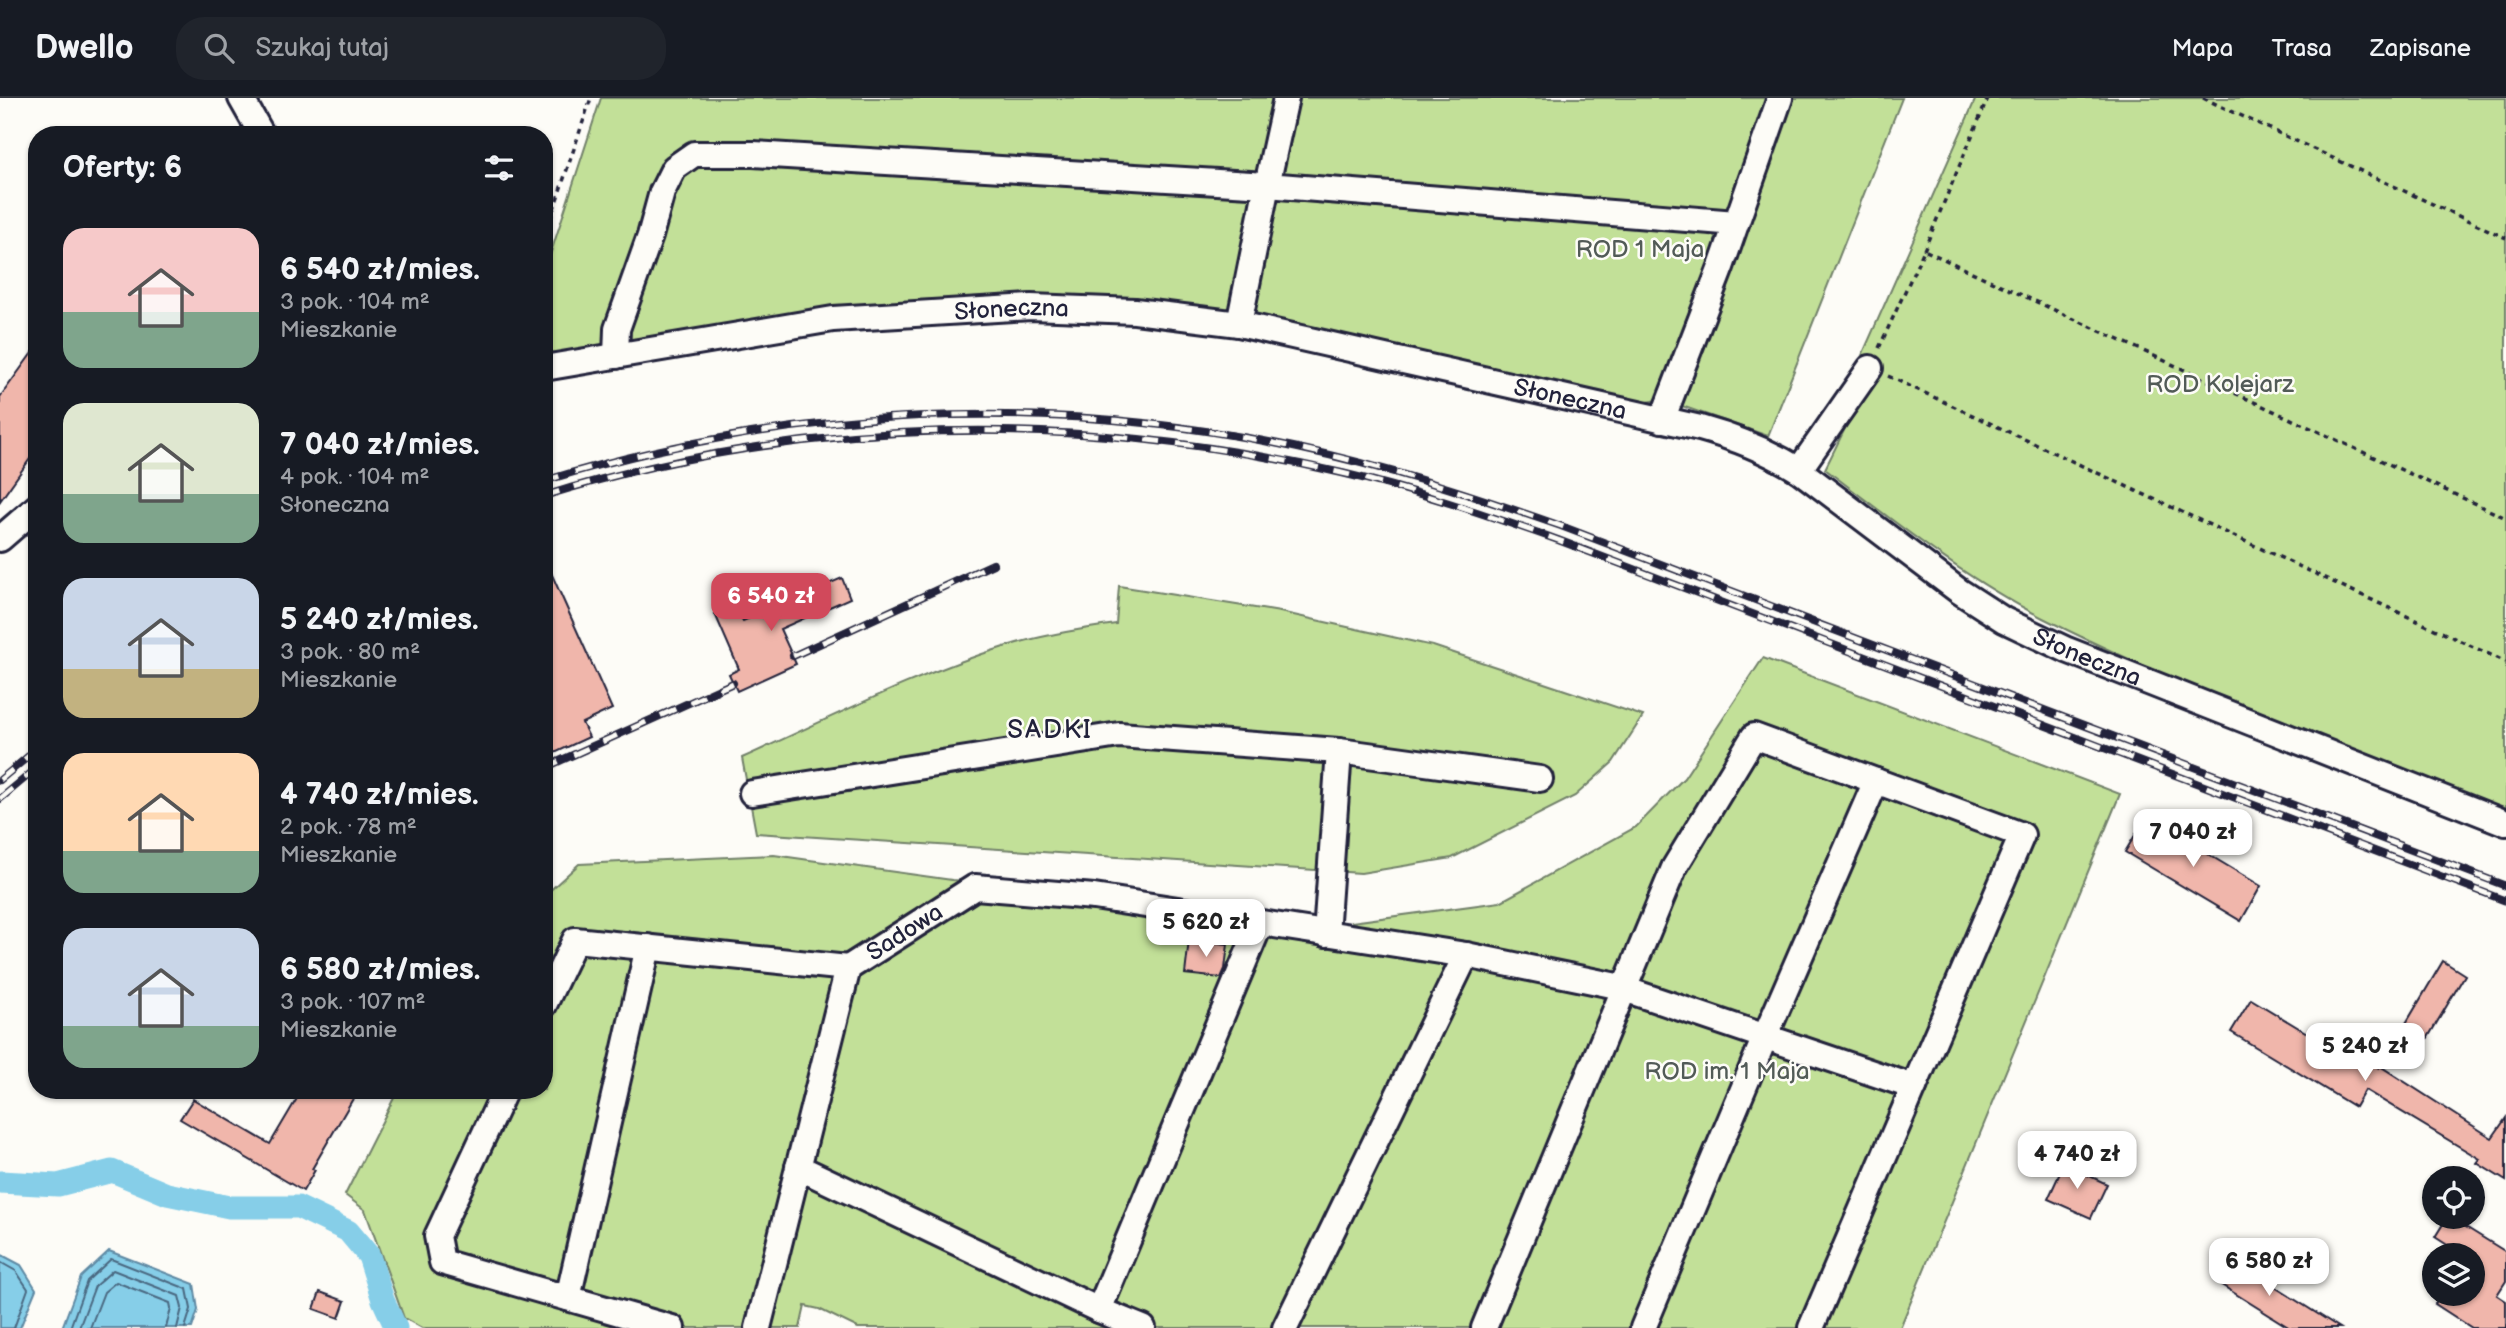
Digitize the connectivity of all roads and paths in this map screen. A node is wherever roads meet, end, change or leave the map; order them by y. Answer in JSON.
{"nodes":[{"id":1,"x":241,"y":98,"type":"edge"},
{"id":2,"x":591,"y":98,"type":"edge"},
{"id":3,"x":1286,"y":98,"type":"edge"},
{"id":4,"x":1780,"y":98,"type":"edge"},
{"id":5,"x":1988,"y":98,"type":"edge"},
{"id":6,"x":2203,"y":98,"type":"edge"},
{"id":7,"x":256,"y":126,"type":"edge"},
{"id":8,"x":1267,"y":185,"type":"junction"},
{"id":9,"x":553,"y":211,"type":"edge"},
{"id":10,"x":1736,"y":223,"type":"junction"},
{"id":11,"x":2506,"y":238,"type":"edge"},
{"id":12,"x":1924,"y":250,"type":"junction"},
{"id":13,"x":1238,"y":324,"type":"junction"},
{"id":14,"x":616,"y":356,"type":"junction"},
{"id":15,"x":553,"y":366,"type":"edge"},
{"id":16,"x":1870,"y":368,"type":"junction"},
{"id":17,"x":1662,"y":420,"type":"junction"},
{"id":18,"x":1799,"y":470,"type":"junction"},
{"id":19,"x":28,"y":515,"type":"edge"},
{"id":20,"x":2506,"y":519,"type":"edge"},
{"id":21,"x":0,"y":539,"type":"edge"},
{"id":22,"x":2506,"y":662,"type":"edge"},
{"id":23,"x":1339,"y":751,"type":"junction"},
{"id":24,"x":1539,"y":779,"type":"dead end"},
{"id":25,"x":1876,"y":781,"type":"junction"},
{"id":26,"x":752,"y":793,"type":"dead end"},
{"id":27,"x":2506,"y":823,"type":"edge"},
{"id":28,"x":1260,"y":923,"type":"junction"},
{"id":29,"x":1326,"y":934,"type":"junction"},
{"id":30,"x":648,"y":947,"type":"junction"},
{"id":31,"x":1466,"y":954,"type":"junction"},
{"id":32,"x":848,"y":968,"type":"junction"},
{"id":33,"x":553,"y":986,"type":"edge"},
{"id":34,"x":1624,"y":989,"type":"junction"},
{"id":35,"x":1765,"y":1037,"type":"junction"},
{"id":36,"x":1914,"y":1087,"type":"junction"},
{"id":37,"x":501,"y":1099,"type":"edge"},
{"id":38,"x":798,"y":1167,"type":"junction"},
{"id":39,"x":568,"y":1298,"type":"junction"},
{"id":40,"x":1099,"y":1310,"type":"junction"},
{"id":41,"x":672,"y":1328,"type":"edge"},
{"id":42,"x":758,"y":1328,"type":"edge"},
{"id":43,"x":1143,"y":1328,"type":"edge"},
{"id":44,"x":1285,"y":1328,"type":"edge"},
{"id":45,"x":1484,"y":1328,"type":"edge"},
{"id":46,"x":1643,"y":1328,"type":"edge"},
{"id":47,"x":1811,"y":1328,"type":"edge"}],
"edges":[{"from":1,"to":7,"type":"street"},
{"from":2,"to":9,"type":"path"},
{"from":3,"to":8,"type":"street"},
{"from":4,"to":10,"type":"street"},
{"from":5,"to":12,"type":"path"},
{"from":6,"to":11,"type":"path"},
{"from":8,"to":10,"type":"street"},
{"from":8,"to":13,"type":"street"},
{"from":8,"to":14,"type":"street"},
{"from":10,"to":17,"type":"street"},
{"from":12,"to":16,"type":"path"},
{"from":12,"to":20,"type":"path"},
{"from":13,"to":14,"type":"street","name":"Słoneczna"},
{"from":13,"to":17,"type":"street","name":"Słoneczna"},
{"from":14,"to":15,"type":"street","name":"Słoneczna"},
{"from":16,"to":18,"type":"street"},
{"from":16,"to":22,"type":"path"},
{"from":17,"to":18,"type":"street","name":"Słoneczna"},
{"from":18,"to":27,"type":"street","name":"Słoneczna"},
{"from":19,"to":21,"type":"street"},
{"from":23,"to":24,"type":"street"},
{"from":23,"to":26,"type":"street"},
{"from":23,"to":29,"type":"street"},
{"from":25,"to":34,"type":"street"},
{"from":25,"to":35,"type":"street"},
{"from":25,"to":36,"type":"street"},
{"from":28,"to":29,"type":"street","name":"Sadowa"},
{"from":28,"to":32,"type":"street","name":"Sadowa"},
{"from":28,"to":40,"type":"street"},
{"from":29,"to":31,"type":"street","name":"Sadowa"},
{"from":30,"to":32,"type":"street"},
{"from":30,"to":33,"type":"street"},
{"from":30,"to":39,"type":"street"},
{"from":31,"to":34,"type":"street","name":"Sadowa"},
{"from":31,"to":44,"type":"street"},
{"from":32,"to":38,"type":"street","name":"Sadowa"},
{"from":34,"to":35,"type":"street","name":"Sadowa"},
{"from":34,"to":45,"type":"street"},
{"from":35,"to":36,"type":"street","name":"Sadowa"},
{"from":35,"to":46,"type":"street"},
{"from":36,"to":47,"type":"street"},
{"from":37,"to":39,"type":"street"},
{"from":38,"to":40,"type":"street"},
{"from":38,"to":42,"type":"street","name":"Sadowa"},
{"from":39,"to":41,"type":"street"},
{"from":40,"to":43,"type":"street"}]}
